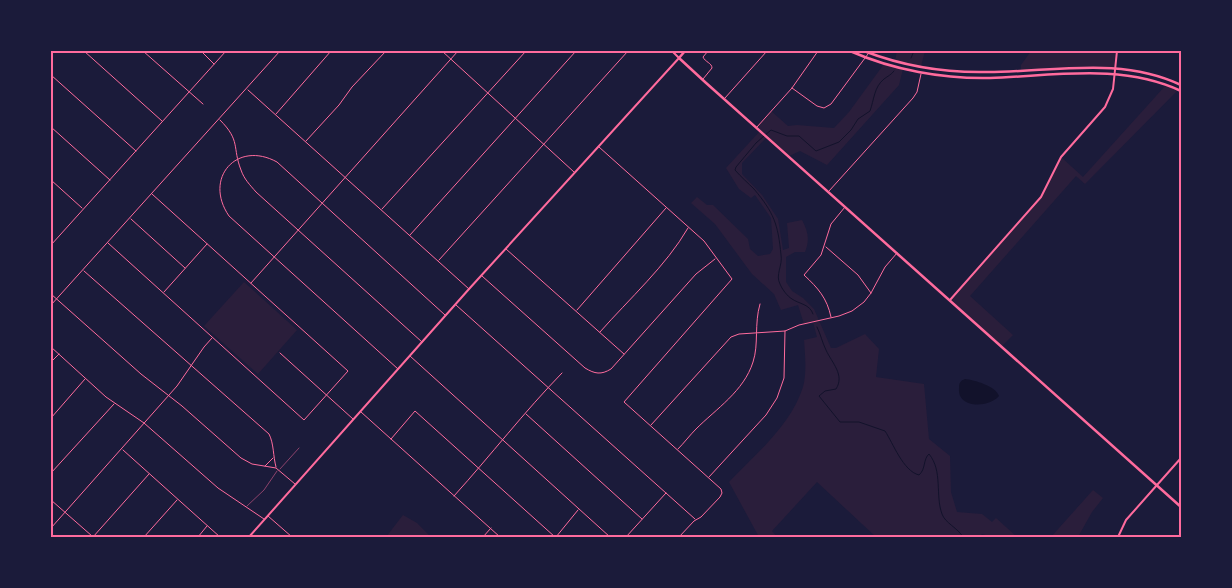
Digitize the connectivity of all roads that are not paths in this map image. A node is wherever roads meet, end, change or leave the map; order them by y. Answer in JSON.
{"nodes":[{"id":1,"x":84,"y":51,"type":"edge"},
{"id":2,"x":143,"y":51,"type":"edge"},
{"id":3,"x":200,"y":51,"type":"edge"},
{"id":4,"x":226,"y":51,"type":"edge"},
{"id":5,"x":280,"y":51,"type":"edge"},
{"id":6,"x":331,"y":51,"type":"edge"},
{"id":7,"x":386,"y":51,"type":"edge"},
{"id":8,"x":442,"y":51,"type":"edge"},
{"id":9,"x":458,"y":51,"type":"edge"},
{"id":10,"x":526,"y":51,"type":"edge"},
{"id":11,"x":576,"y":51,"type":"edge"},
{"id":12,"x":628,"y":51,"type":"edge"},
{"id":13,"x":672,"y":51,"type":"edge"},
{"id":14,"x":685,"y":51,"type":"edge"},
{"id":15,"x":708,"y":51,"type":"edge"},
{"id":16,"x":767,"y":51,"type":"edge"},
{"id":17,"x":818,"y":51,"type":"edge"},
{"id":18,"x":850,"y":51,"type":"edge"},
{"id":19,"x":1117,"y":51,"type":"edge"},
{"id":20,"x":866,"y":52,"type":"edge"},
{"id":21,"x":679,"y":58,"type":"junction"},
{"id":22,"x":866,"y":58,"type":"junction"},
{"id":23,"x":451,"y":60,"type":"junction"},
{"id":24,"x":214,"y":64,"type":"junction"},
{"id":25,"x":1115,"y":68,"type":"junction"},
{"id":26,"x":921,"y":73,"type":"junction"},
{"id":27,"x":1114,"y":73,"type":"junction"},
{"id":28,"x":51,"y":75,"type":"edge"},
{"id":29,"x":702,"y":79,"type":"junction"},
{"id":30,"x":1181,"y":85,"type":"edge"},
{"id":31,"x":792,"y":88,"type":"junction"},
{"id":32,"x":247,"y":89,"type":"junction"},
{"id":33,"x":1181,"y":91,"type":"edge"},
{"id":34,"x":189,"y":92,"type":"junction"},
{"id":35,"x":488,"y":93,"type":"junction"},
{"id":36,"x":724,"y":99,"type":"junction"},
{"id":37,"x":203,"y":104,"type":"dead end"},
{"id":38,"x":276,"y":115,"type":"junction"},
{"id":39,"x":515,"y":117,"type":"junction"},
{"id":40,"x":220,"y":120,"type":"junction"},
{"id":41,"x":163,"y":122,"type":"junction"},
{"id":42,"x":51,"y":127,"type":"edge"},
{"id":43,"x":756,"y":127,"type":"junction"},
{"id":44,"x":306,"y":141,"type":"junction"},
{"id":45,"x":544,"y":144,"type":"junction"},
{"id":46,"x":598,"y":146,"type":"junction"},
{"id":47,"x":136,"y":151,"type":"junction"},
{"id":48,"x":238,"y":157,"type":"junction"},
{"id":49,"x":575,"y":172,"type":"junction"},
{"id":50,"x":345,"y":177,"type":"junction"},
{"id":51,"x":51,"y":180,"type":"edge"},
{"id":52,"x":110,"y":180,"type":"junction"},
{"id":53,"x":829,"y":191,"type":"junction"},
{"id":54,"x":152,"y":194,"type":"junction"},
{"id":55,"x":322,"y":203,"type":"junction"},
{"id":56,"x":845,"y":206,"type":"junction"},
{"id":57,"x":667,"y":207,"type":"junction"},
{"id":58,"x":83,"y":209,"type":"junction"},
{"id":59,"x":382,"y":210,"type":"junction"},
{"id":60,"x":131,"y":219,"type":"junction"},
{"id":61,"x":688,"y":226,"type":"junction"},
{"id":62,"x":298,"y":230,"type":"junction"},
{"id":63,"x":410,"y":235,"type":"junction"},
{"id":64,"x":53,"y":238,"type":"dead end"},
{"id":65,"x":56,"y":240,"type":"junction"},
{"id":66,"x":108,"y":243,"type":"junction"},
{"id":67,"x":207,"y":244,"type":"junction"},
{"id":68,"x":51,"y":245,"type":"edge"},
{"id":69,"x":825,"y":246,"type":"junction"},
{"id":70,"x":505,"y":249,"type":"junction"},
{"id":71,"x":897,"y":252,"type":"junction"},
{"id":72,"x":274,"y":257,"type":"junction"},
{"id":73,"x":716,"y":258,"type":"junction"},
{"id":74,"x":438,"y":260,"type":"junction"},
{"id":75,"x":186,"y":268,"type":"junction"},
{"id":76,"x":83,"y":270,"type":"junction"},
{"id":77,"x":482,"y":275,"type":"junction"},
{"id":78,"x":251,"y":283,"type":"junction"},
{"id":79,"x":469,"y":289,"type":"junction"},
{"id":80,"x":164,"y":293,"type":"junction"},
{"id":81,"x":871,"y":293,"type":"junction"},
{"id":82,"x":51,"y":294,"type":"edge"},
{"id":83,"x":57,"y":299,"type":"junction"},
{"id":84,"x":950,"y":300,"type":"junction"},
{"id":85,"x":455,"y":304,"type":"junction"},
{"id":86,"x":760,"y":304,"type":"dead end"},
{"id":87,"x":51,"y":306,"type":"edge"},
{"id":88,"x":576,"y":311,"type":"junction"},
{"id":89,"x":446,"y":315,"type":"junction"},
{"id":90,"x":831,"y":318,"type":"junction"},
{"id":91,"x":786,"y":331,"type":"junction"},
{"id":92,"x":600,"y":332,"type":"junction"},
{"id":93,"x":755,"y":332,"type":"junction"},
{"id":94,"x":212,"y":337,"type":"junction"},
{"id":95,"x":422,"y":342,"type":"junction"},
{"id":96,"x":51,"y":347,"type":"edge"},
{"id":97,"x":59,"y":354,"type":"junction"},
{"id":98,"x":280,"y":354,"type":"dead end"},
{"id":99,"x":624,"y":354,"type":"junction"},
{"id":100,"x":410,"y":356,"type":"junction"},
{"id":101,"x":51,"y":362,"type":"edge"},
{"id":102,"x":192,"y":366,"type":"junction"},
{"id":103,"x":398,"y":369,"type":"junction"},
{"id":104,"x":562,"y":373,"type":"dead end"},
{"id":105,"x":86,"y":379,"type":"junction"},
{"id":106,"x":548,"y":387,"type":"junction"},
{"id":107,"x":326,"y":395,"type":"junction"},
{"id":108,"x":168,"y":397,"type":"junction"},
{"id":109,"x":114,"y":404,"type":"junction"},
{"id":110,"x":360,"y":411,"type":"junction"},
{"id":111,"x":526,"y":414,"type":"junction"},
{"id":112,"x":51,"y":418,"type":"edge"},
{"id":113,"x":353,"y":419,"type":"junction"},
{"id":114,"x":144,"y":423,"type":"junction"},
{"id":115,"x":650,"y":426,"type":"junction"},
{"id":116,"x":391,"y":439,"type":"junction"},
{"id":117,"x":503,"y":441,"type":"junction"},
{"id":118,"x":299,"y":448,"type":"dead end"},
{"id":119,"x":122,"y":449,"type":"junction"},
{"id":120,"x":677,"y":450,"type":"junction"},
{"id":121,"x":273,"y":457,"type":"junction"},
{"id":122,"x":1181,"y":458,"type":"edge"},
{"id":123,"x":265,"y":467,"type":"junction"},
{"id":124,"x":479,"y":468,"type":"junction"},
{"id":125,"x":278,"y":469,"type":"junction"},
{"id":126,"x":51,"y":473,"type":"edge"},
{"id":127,"x":149,"y":474,"type":"junction"},
{"id":128,"x":708,"y":477,"type":"junction"},
{"id":129,"x":295,"y":485,"type":"junction"},
{"id":130,"x":1156,"y":485,"type":"junction"},
{"id":131,"x":666,"y":492,"type":"junction"},
{"id":132,"x":454,"y":496,"type":"junction"},
{"id":133,"x":178,"y":499,"type":"junction"},
{"id":134,"x":51,"y":500,"type":"edge"},
{"id":135,"x":1181,"y":507,"type":"edge"},
{"id":136,"x":246,"y":508,"type":"junction"},
{"id":137,"x":579,"y":509,"type":"junction"},
{"id":138,"x":65,"y":512,"type":"junction"},
{"id":139,"x":268,"y":516,"type":"junction"},
{"id":140,"x":642,"y":519,"type":"junction"},
{"id":141,"x":264,"y":520,"type":"junction"},
{"id":142,"x":696,"y":520,"type":"junction"},
{"id":143,"x":208,"y":525,"type":"junction"},
{"id":144,"x":51,"y":528,"type":"edge"},
{"id":145,"x":491,"y":528,"type":"junction"},
{"id":146,"x":92,"y":537,"type":"edge"},
{"id":147,"x":144,"y":537,"type":"edge"},
{"id":148,"x":198,"y":537,"type":"edge"},
{"id":149,"x":220,"y":537,"type":"edge"},
{"id":150,"x":249,"y":537,"type":"edge"},
{"id":151,"x":292,"y":537,"type":"edge"},
{"id":152,"x":483,"y":537,"type":"edge"},
{"id":153,"x":500,"y":537,"type":"edge"},
{"id":154,"x":556,"y":537,"type":"edge"},
{"id":155,"x":610,"y":537,"type":"edge"},
{"id":156,"x":626,"y":537,"type":"edge"},
{"id":157,"x":680,"y":537,"type":"edge"},
{"id":158,"x":1118,"y":537,"type":"edge"}],
"edges":[{"from":1,"to":41,"type":"street"},
{"from":2,"to":34,"type":"street"},
{"from":3,"to":24,"type":"street"},
{"from":4,"to":24,"type":"street"},
{"from":5,"to":32,"type":"street"},
{"from":6,"to":38,"type":"street"},
{"from":7,"to":44,"type":"street"},
{"from":8,"to":23,"type":"street"},
{"from":9,"to":23,"type":"street"},
{"from":10,"to":35,"type":"street"},
{"from":11,"to":39,"type":"street"},
{"from":12,"to":45,"type":"street"},
{"from":13,"to":21,"type":"main road"},
{"from":14,"to":21,"type":"main road"},
{"from":15,"to":29,"type":"street"},
{"from":16,"to":36,"type":"street"},
{"from":17,"to":31,"type":"street"},
{"from":18,"to":22,"type":"main road"},
{"from":19,"to":25,"type":"main road"},
{"from":20,"to":22,"type":"street"},
{"from":20,"to":25,"type":"main road"},
{"from":21,"to":29,"type":"main road"},
{"from":21,"to":46,"type":"main road"},
{"from":22,"to":26,"type":"main road"},
{"from":22,"to":31,"type":"street"},
{"from":23,"to":35,"type":"street"},
{"from":23,"to":50,"type":"street"},
{"from":24,"to":34,"type":"street"},
{"from":25,"to":27,"type":"main road"},
{"from":25,"to":30,"type":"main road"},
{"from":26,"to":27,"type":"main road"},
{"from":26,"to":53,"type":"street"},
{"from":27,"to":33,"type":"main road"},
{"from":27,"to":84,"type":"main road"},
{"from":28,"to":47,"type":"street"},
{"from":29,"to":36,"type":"main road"},
{"from":31,"to":43,"type":"street"},
{"from":32,"to":38,"type":"street"},
{"from":32,"to":40,"type":"street"},
{"from":34,"to":37,"type":"street"},
{"from":34,"to":41,"type":"street"},
{"from":35,"to":39,"type":"street"},
{"from":35,"to":59,"type":"street"},
{"from":36,"to":43,"type":"main road"},
{"from":38,"to":44,"type":"street"},
{"from":39,"to":45,"type":"street"},
{"from":39,"to":63,"type":"street"},
{"from":40,"to":48,"type":"street"},
{"from":40,"to":54,"type":"street"},
{"from":41,"to":47,"type":"street"},
{"from":42,"to":52,"type":"street"},
{"from":43,"to":53,"type":"main road"},
{"from":44,"to":50,"type":"street"},
{"from":45,"to":49,"type":"street"},
{"from":45,"to":74,"type":"street"},
{"from":46,"to":49,"type":"main road"},
{"from":46,"to":57,"type":"street"},
{"from":47,"to":52,"type":"street"},
{"from":48,"to":55,"type":"street"},
{"from":48,"to":62,"type":"street"},
{"from":48,"to":72,"type":"street"},
{"from":49,"to":70,"type":"main road"},
{"from":50,"to":55,"type":"street"},
{"from":50,"to":59,"type":"street"},
{"from":51,"to":58,"type":"street"},
{"from":52,"to":58,"type":"street"},
{"from":53,"to":56,"type":"main road"},
{"from":54,"to":60,"type":"street"},
{"from":54,"to":67,"type":"street"},
{"from":55,"to":62,"type":"street"},
{"from":55,"to":89,"type":"street"},
{"from":56,"to":69,"type":"street"},
{"from":56,"to":71,"type":"main road"},
{"from":57,"to":61,"type":"street"},
{"from":57,"to":88,"type":"street"},
{"from":58,"to":65,"type":"street"},
{"from":59,"to":63,"type":"street"},
{"from":60,"to":66,"type":"street"},
{"from":60,"to":75,"type":"street"},
{"from":61,"to":73,"type":"street"},
{"from":61,"to":92,"type":"street"},
{"from":62,"to":72,"type":"street"},
{"from":62,"to":95,"type":"street"},
{"from":63,"to":74,"type":"street"},
{"from":64,"to":65,"type":"street"},
{"from":65,"to":68,"type":"street"},
{"from":66,"to":76,"type":"street"},
{"from":66,"to":80,"type":"street"},
{"from":67,"to":75,"type":"street"},
{"from":67,"to":78,"type":"street"},
{"from":69,"to":81,"type":"street"},
{"from":69,"to":90,"type":"street"},
{"from":70,"to":77,"type":"main road"},
{"from":70,"to":88,"type":"street"},
{"from":71,"to":81,"type":"street"},
{"from":71,"to":84,"type":"main road"},
{"from":72,"to":78,"type":"street"},
{"from":72,"to":103,"type":"street"},
{"from":73,"to":99,"type":"street"},
{"from":73,"to":115,"type":"street"},
{"from":74,"to":79,"type":"street"},
{"from":75,"to":80,"type":"street"},
{"from":76,"to":83,"type":"street"},
{"from":76,"to":102,"type":"street"},
{"from":77,"to":79,"type":"main road"},
{"from":77,"to":99,"type":"street"},
{"from":78,"to":107,"type":"street"},
{"from":79,"to":85,"type":"main road"},
{"from":80,"to":94,"type":"street"},
{"from":81,"to":90,"type":"street"},
{"from":82,"to":83,"type":"street"},
{"from":83,"to":87,"type":"street"},
{"from":83,"to":108,"type":"street"},
{"from":84,"to":130,"type":"main road"},
{"from":85,"to":89,"type":"main road"},
{"from":85,"to":106,"type":"street"},
{"from":86,"to":93,"type":"street"},
{"from":88,"to":92,"type":"street"},
{"from":89,"to":95,"type":"main road"},
{"from":90,"to":91,"type":"street"},
{"from":91,"to":93,"type":"street"},
{"from":91,"to":128,"type":"street"},
{"from":92,"to":99,"type":"street"},
{"from":93,"to":115,"type":"street"},
{"from":93,"to":120,"type":"street"},
{"from":94,"to":102,"type":"street"},
{"from":94,"to":107,"type":"street"},
{"from":95,"to":100,"type":"main road"},
{"from":96,"to":97,"type":"street"},
{"from":97,"to":101,"type":"street"},
{"from":97,"to":105,"type":"street"},
{"from":98,"to":107,"type":"street"},
{"from":100,"to":103,"type":"main road"},
{"from":100,"to":117,"type":"street"},
{"from":102,"to":108,"type":"street"},
{"from":102,"to":121,"type":"street"},
{"from":103,"to":110,"type":"main road"},
{"from":104,"to":106,"type":"street"},
{"from":105,"to":109,"type":"street"},
{"from":105,"to":112,"type":"street"},
{"from":106,"to":111,"type":"street"},
{"from":106,"to":131,"type":"street"},
{"from":107,"to":113,"type":"street"},
{"from":108,"to":114,"type":"street"},
{"from":108,"to":123,"type":"street"},
{"from":109,"to":114,"type":"street"},
{"from":109,"to":126,"type":"street"},
{"from":110,"to":113,"type":"main road"},
{"from":110,"to":116,"type":"street"},
{"from":111,"to":117,"type":"street"},
{"from":111,"to":140,"type":"street"},
{"from":113,"to":129,"type":"main road"},
{"from":114,"to":119,"type":"street"},
{"from":114,"to":136,"type":"street"},
{"from":115,"to":120,"type":"street"},
{"from":116,"to":124,"type":"street"},
{"from":116,"to":132,"type":"street"},
{"from":117,"to":124,"type":"street"},
{"from":117,"to":137,"type":"street"},
{"from":118,"to":125,"type":"lane"},
{"from":119,"to":127,"type":"street"},
{"from":119,"to":138,"type":"street"},
{"from":120,"to":128,"type":"street"},
{"from":121,"to":123,"type":"street"},
{"from":121,"to":125,"type":"street"},
{"from":122,"to":130,"type":"main road"},
{"from":123,"to":125,"type":"street"},
{"from":124,"to":132,"type":"street"},
{"from":124,"to":154,"type":"street"},
{"from":125,"to":129,"type":"street"},
{"from":125,"to":136,"type":"lane"},
{"from":127,"to":133,"type":"street"},
{"from":127,"to":146,"type":"street"},
{"from":128,"to":142,"type":"street"},
{"from":129,"to":139,"type":"main road"},
{"from":130,"to":135,"type":"main road"},
{"from":130,"to":158,"type":"main road"},
{"from":131,"to":140,"type":"street"},
{"from":131,"to":142,"type":"street"},
{"from":132,"to":145,"type":"street"},
{"from":133,"to":143,"type":"street"},
{"from":133,"to":147,"type":"street"},
{"from":134,"to":138,"type":"street"},
{"from":136,"to":141,"type":"street"},
{"from":137,"to":154,"type":"street"},
{"from":137,"to":155,"type":"street"},
{"from":138,"to":144,"type":"street"},
{"from":138,"to":146,"type":"street"},
{"from":139,"to":141,"type":"main road"},
{"from":139,"to":151,"type":"street"},
{"from":140,"to":156,"type":"street"},
{"from":141,"to":150,"type":"main road"},
{"from":142,"to":157,"type":"street"},
{"from":143,"to":148,"type":"street"},
{"from":143,"to":149,"type":"street"},
{"from":145,"to":152,"type":"street"},
{"from":145,"to":153,"type":"street"}]}
